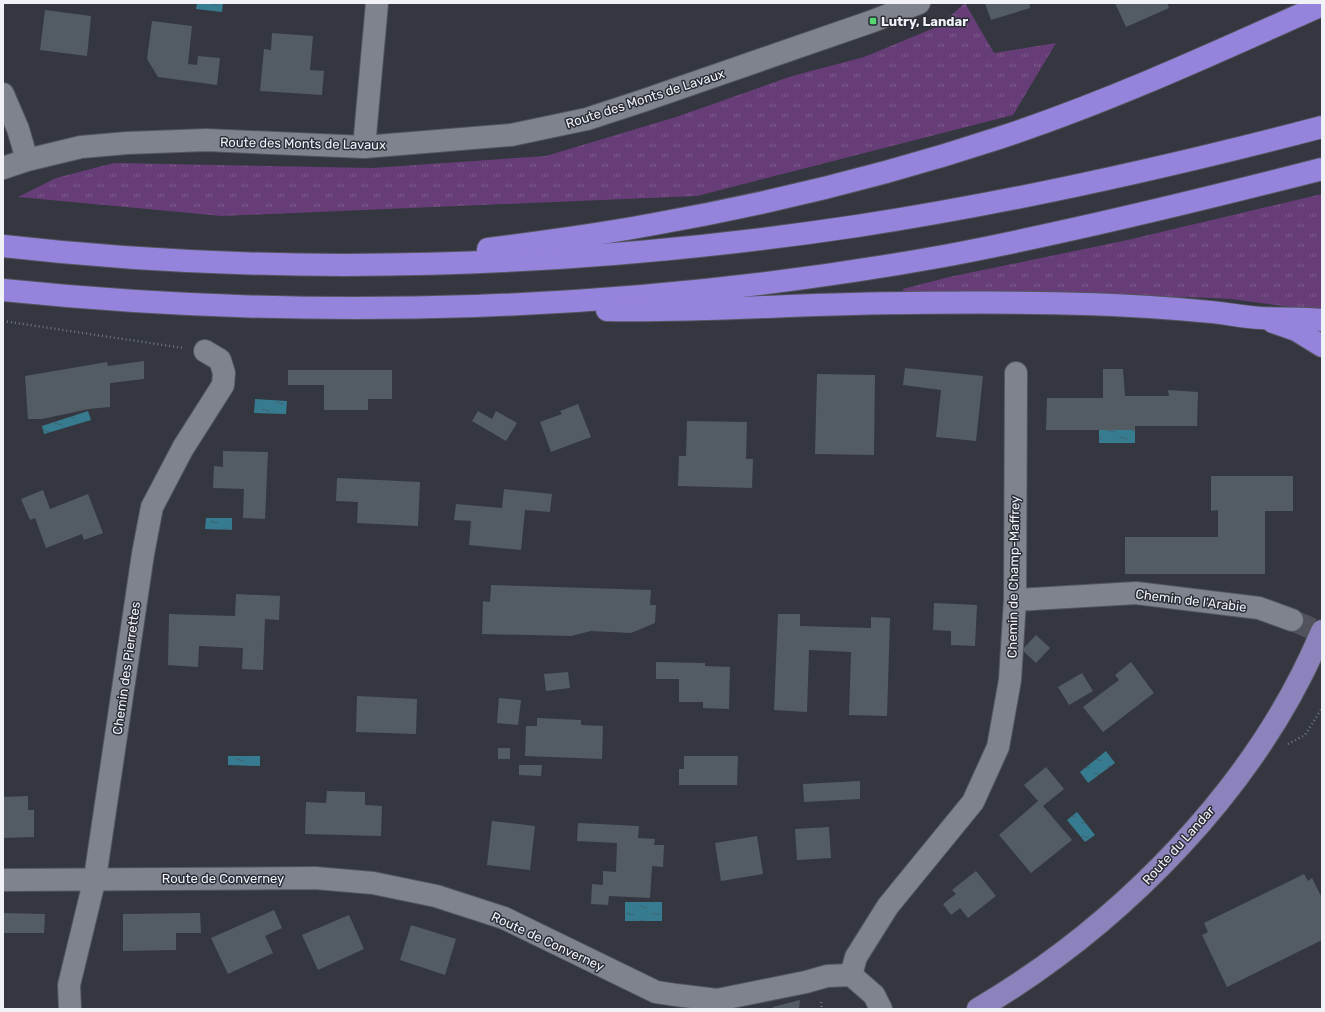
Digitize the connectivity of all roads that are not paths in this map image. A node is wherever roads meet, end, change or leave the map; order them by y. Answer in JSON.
{"nodes":[{"id":1,"x":377,"y":3,"type":"edge"},
{"id":2,"x":919,"y":3,"type":"edge"},
{"id":3,"x":1322,"y":5,"type":"edge"},
{"id":4,"x":3,"y":94,"type":"edge"},
{"id":5,"x":1322,"y":127,"type":"edge"},
{"id":6,"x":364,"y":147,"type":"junction"},
{"id":7,"x":27,"y":160,"type":"junction"},
{"id":8,"x":3,"y":168,"type":"edge"},
{"id":9,"x":1322,"y":169,"type":"edge"},
{"id":10,"x":3,"y":246,"type":"edge"},
{"id":11,"x":380,"y":264,"type":"junction"},
{"id":12,"x":3,"y":290,"type":"edge"},
{"id":13,"x":420,"y":307,"type":"junction"},
{"id":14,"x":1261,"y":318,"type":"junction"},
{"id":15,"x":1322,"y":320,"type":"edge"},
{"id":16,"x":1322,"y":346,"type":"edge"},
{"id":17,"x":205,"y":351,"type":"road end"},
{"id":18,"x":1016,"y":373,"type":"dead end"},
{"id":19,"x":1015,"y":600,"type":"junction"},
{"id":20,"x":1292,"y":620,"type":"tunnel mouth"},
{"id":21,"x":1322,"y":631,"type":"edge"},
{"id":22,"x":94,"y":878,"type":"junction"},
{"id":23,"x":3,"y":880,"type":"edge"},
{"id":24,"x":851,"y":975,"type":"junction"},
{"id":25,"x":70,"y":1009,"type":"edge"},
{"id":26,"x":881,"y":1009,"type":"edge"},
{"id":27,"x":978,"y":1009,"type":"edge"}],
"edges":[{"from":1,"to":6,"type":"street"},
{"from":2,"to":6,"type":"street","name":"Route des Monts de Lavaux"},
{"from":3,"to":11,"type":"highway"},
{"from":4,"to":7,"type":"street"},
{"from":5,"to":11,"type":"highway"},
{"from":6,"to":7,"type":"street","name":"Route des Monts de Lavaux"},
{"from":7,"to":8,"type":"street","name":"Route des Monts de Lavaux"},
{"from":9,"to":13,"type":"highway"},
{"from":10,"to":11,"type":"highway"},
{"from":12,"to":13,"type":"highway"},
{"from":13,"to":14,"type":"highway"},
{"from":14,"to":15,"type":"highway"},
{"from":14,"to":16,"type":"highway"},
{"from":17,"to":22,"type":"street","name":"Chemin des Pierrettes"},
{"from":18,"to":19,"type":"street","name":"Chemin de Champ-Maffrey"},
{"from":19,"to":20,"type":"street","name":"Chemin de l'Arabie"},
{"from":19,"to":24,"type":"street","name":"Chemin de Champ-Maffrey"},
{"from":21,"to":27,"type":"main road","name":"Route du Landar"},
{"from":22,"to":23,"type":"street","name":"Route de Converney"},
{"from":22,"to":24,"type":"street","name":"Route de Converney"},
{"from":22,"to":25,"type":"street","name":"Chemin des Pierrettes"},
{"from":24,"to":26,"type":"street"}]}
